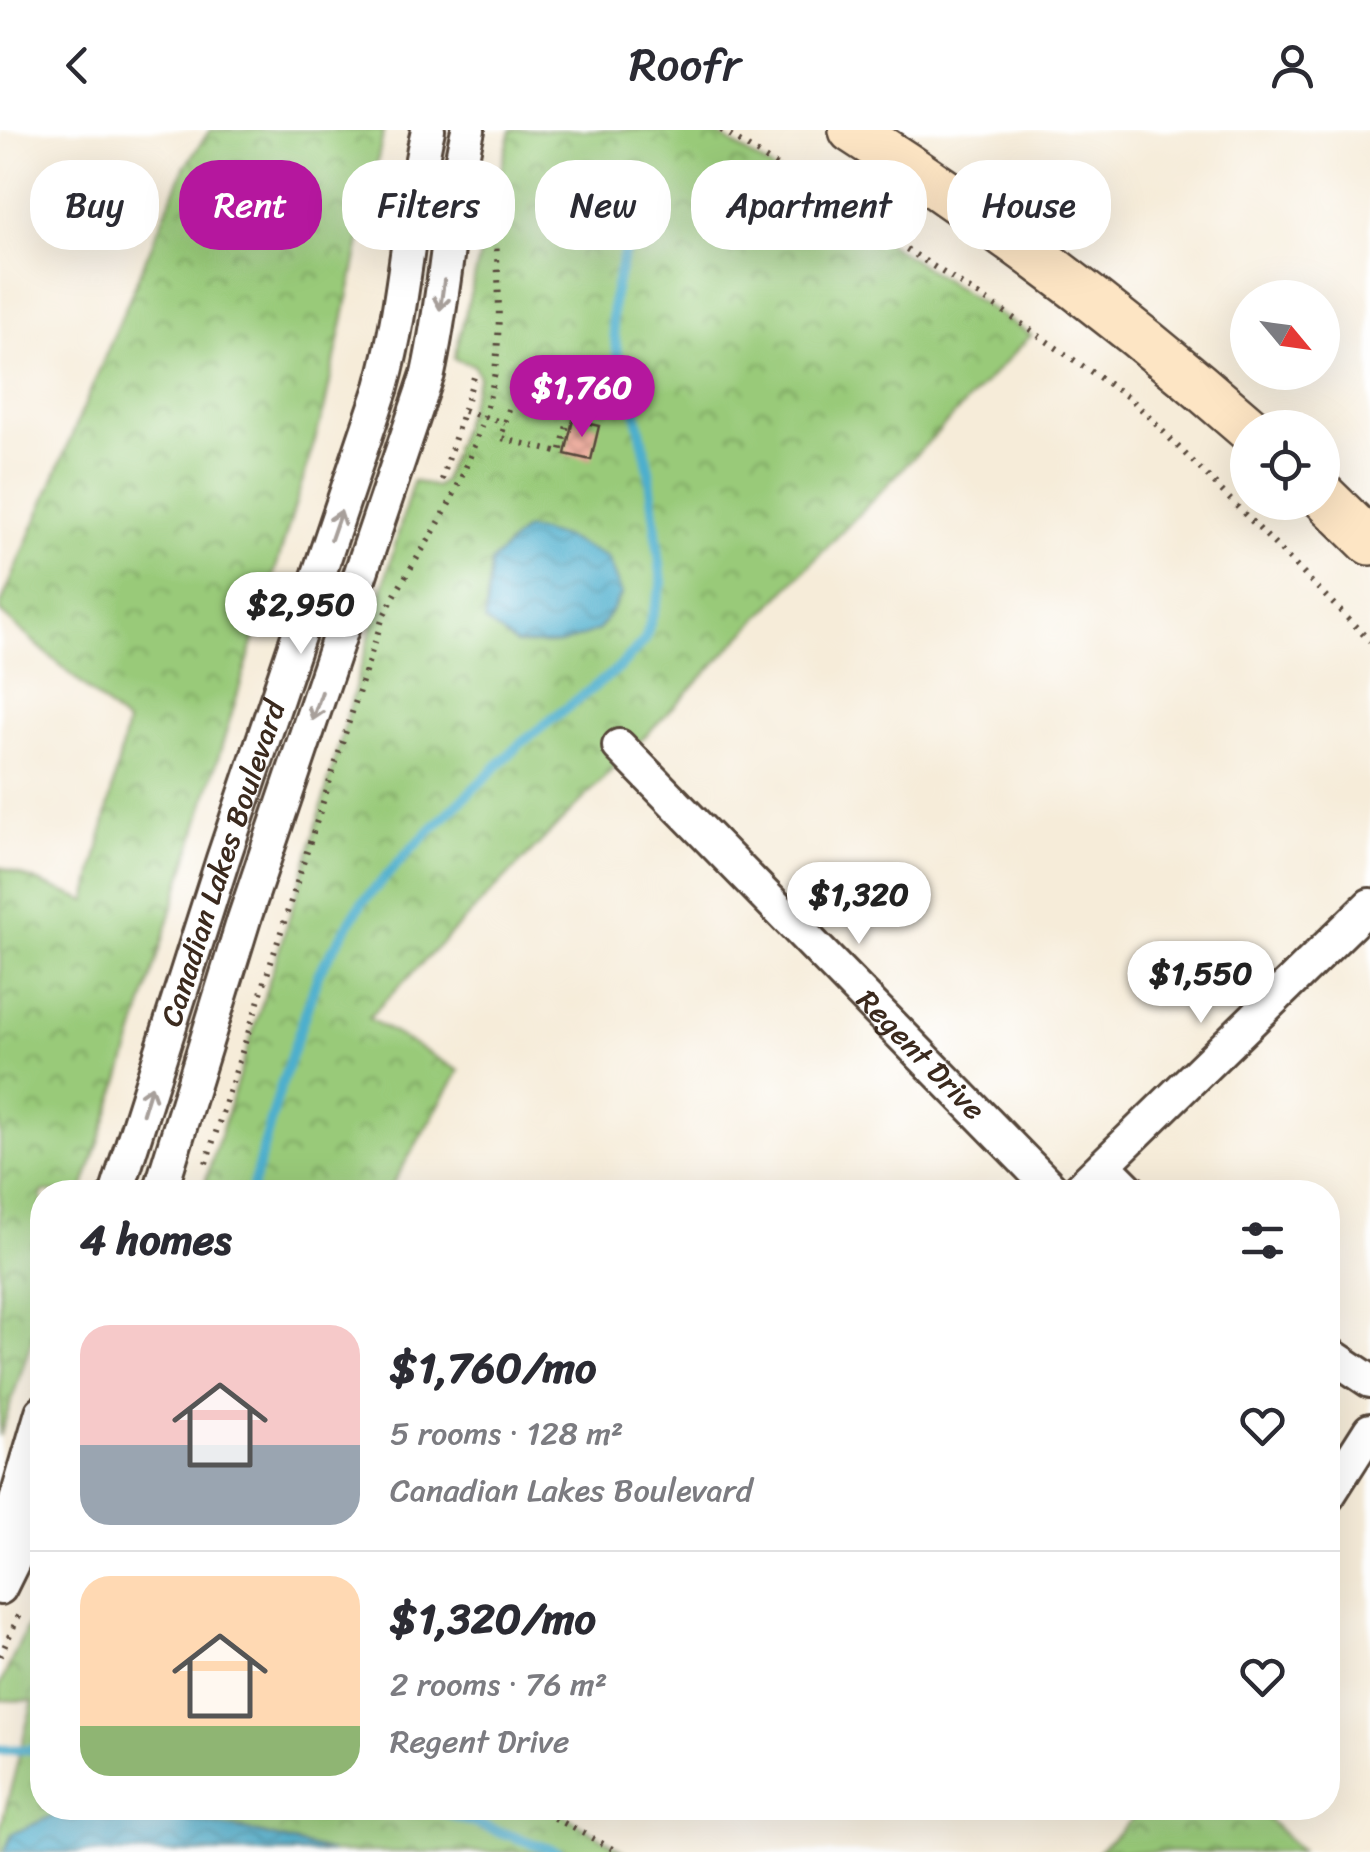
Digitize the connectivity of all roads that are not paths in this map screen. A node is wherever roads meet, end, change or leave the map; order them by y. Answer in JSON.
{"nodes":[{"id":1,"x":428,"y":130,"type":"edge"},
{"id":2,"x":468,"y":130,"type":"edge"},
{"id":3,"x":852,"y":130,"type":"edge"},
{"id":4,"x":1230,"y":412,"type":"edge"},
{"id":5,"x":1340,"y":513,"type":"edge"},
{"id":6,"x":1370,"y":542,"type":"edge"},
{"id":7,"x":619,"y":746,"type":"dead end"},
{"id":8,"x":1370,"y":905,"type":"edge"},
{"id":9,"x":1104,"y":1166,"type":"junction"},
{"id":10,"x":122,"y":1180,"type":"edge"},
{"id":11,"x":164,"y":1180,"type":"edge"},
{"id":12,"x":1043,"y":1180,"type":"edge"},
{"id":13,"x":1089,"y":1180,"type":"edge"},
{"id":14,"x":1119,"y":1180,"type":"edge"},
{"id":15,"x":1340,"y":1362,"type":"edge"},
{"id":16,"x":1370,"y":1381,"type":"edge"},
{"id":17,"x":1370,"y":1430,"type":"edge"},
{"id":18,"x":30,"y":1453,"type":"edge"},
{"id":19,"x":1340,"y":1477,"type":"edge"},
{"id":20,"x":30,"y":1527,"type":"edge"},
{"id":21,"x":0,"y":1556,"type":"edge"},
{"id":22,"x":0,"y":1588,"type":"edge"}],
"edges":[{"from":10,"to":1,"type":"street","name":"Canadian Lakes Boulevard","one_way":true},
{"from":2,"to":11,"type":"street","name":"Canadian Lakes Boulevard","one_way":true},
{"from":3,"to":4,"type":"main road"},
{"from":5,"to":6,"type":"main road"},
{"from":7,"to":12,"type":"street","name":"Regent Drive"},
{"from":8,"to":9,"type":"street"},
{"from":9,"to":13,"type":"street"},
{"from":9,"to":14,"type":"street"},
{"from":15,"to":16,"type":"street"},
{"from":17,"to":19,"type":"street"},
{"from":18,"to":21,"type":"street"},
{"from":20,"to":22,"type":"street"}]}
